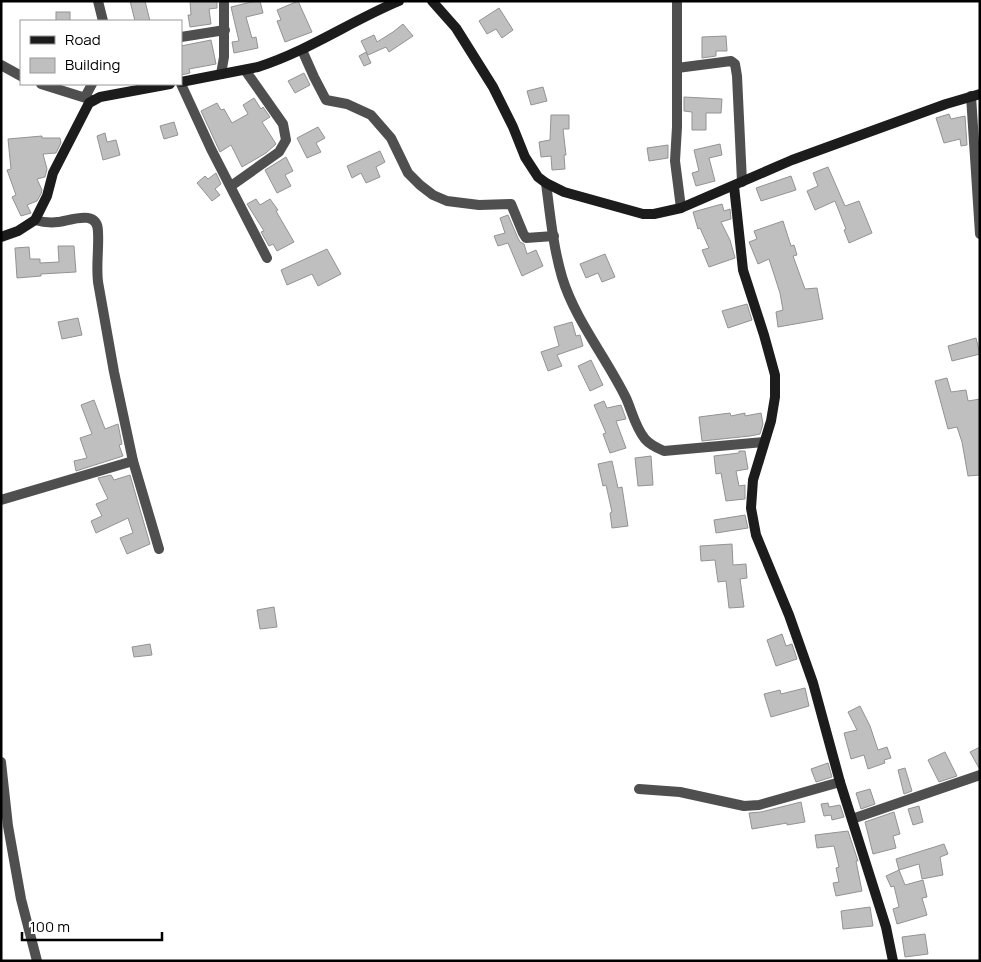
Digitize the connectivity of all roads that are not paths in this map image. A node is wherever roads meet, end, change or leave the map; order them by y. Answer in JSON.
{"nodes":[{"id":1,"x":98,"y":1,"type":"edge"},
{"id":2,"x":224,"y":1,"type":"edge"},
{"id":3,"x":399,"y":1,"type":"edge"},
{"id":4,"x":432,"y":1,"type":"edge"},
{"id":5,"x":677,"y":1,"type":"edge"},
{"id":6,"x":103,"y":20,"type":"edge"},
{"id":7,"x":224,"y":30,"type":"junction"},
{"id":8,"x":182,"y":37,"type":"edge"},
{"id":9,"x":302,"y":50,"type":"junction"},
{"id":10,"x":1,"y":65,"type":"edge"},
{"id":11,"x":677,"y":68,"type":"junction"},
{"id":12,"x":245,"y":70,"type":"junction"},
{"id":13,"x":221,"y":74,"type":"junction"},
{"id":14,"x":20,"y":75,"type":"edge"},
{"id":15,"x":182,"y":83,"type":"edge"},
{"id":16,"x":44,"y":85,"type":"edge"},
{"id":17,"x":92,"y":85,"type":"edge"},
{"id":18,"x":164,"y":85,"type":"edge"},
{"id":19,"x":182,"y":85,"type":"edge"},
{"id":20,"x":976,"y":95,"type":"edge"},
{"id":21,"x":88,"y":98,"type":"junction"},
{"id":22,"x":546,"y":183,"type":"junction"},
{"id":23,"x":738,"y":184,"type":"junction"},
{"id":24,"x":231,"y":186,"type":"junction"},
{"id":25,"x":681,"y":208,"type":"junction"},
{"id":26,"x":34,"y":220,"type":"junction"},
{"id":27,"x":980,"y":234,"type":"edge"},
{"id":28,"x":554,"y":236,"type":"junction"},
{"id":29,"x":1,"y":237,"type":"edge"},
{"id":30,"x":267,"y":258,"type":"dead end"},
{"id":31,"x":764,"y":442,"type":"junction"},
{"id":32,"x":133,"y":461,"type":"junction"},
{"id":33,"x":1,"y":500,"type":"edge"},
{"id":34,"x":159,"y":549,"type":"dead end"},
{"id":35,"x":1,"y":762,"type":"edge"},
{"id":36,"x":980,"y":775,"type":"edge"},
{"id":37,"x":840,"y":782,"type":"junction"},
{"id":38,"x":639,"y":789,"type":"dead end"},
{"id":39,"x":852,"y":820,"type":"junction"},
{"id":40,"x":37,"y":961,"type":"edge"},
{"id":41,"x":893,"y":961,"type":"edge"}],
"edges":[{"from":1,"to":6,"type":"street"},
{"from":2,"to":7,"type":"street"},
{"from":3,"to":9,"type":"street"},
{"from":4,"to":22,"type":"street"},
{"from":5,"to":11,"type":"street"},
{"from":7,"to":8,"type":"street"},
{"from":7,"to":13,"type":"street"},
{"from":9,"to":12,"type":"street"},
{"from":9,"to":28,"type":"street"},
{"from":10,"to":14,"type":"street"},
{"from":11,"to":23,"type":"street"},
{"from":11,"to":25,"type":"street"},
{"from":12,"to":13,"type":"street"},
{"from":12,"to":24,"type":"street"},
{"from":13,"to":15,"type":"street"},
{"from":16,"to":21,"type":"street"},
{"from":17,"to":21,"type":"street"},
{"from":18,"to":21,"type":"street"},
{"from":19,"to":24,"type":"street"},
{"from":20,"to":23,"type":"street"},
{"from":20,"to":27,"type":"street"},
{"from":21,"to":26,"type":"street"},
{"from":22,"to":25,"type":"street"},
{"from":22,"to":28,"type":"street"},
{"from":23,"to":25,"type":"street"},
{"from":23,"to":31,"type":"street"},
{"from":24,"to":30,"type":"street"},
{"from":26,"to":29,"type":"street"},
{"from":26,"to":32,"type":"street"},
{"from":28,"to":31,"type":"street"},
{"from":31,"to":37,"type":"street"},
{"from":32,"to":33,"type":"street"},
{"from":32,"to":34,"type":"street"},
{"from":35,"to":40,"type":"street"},
{"from":36,"to":39,"type":"street"},
{"from":37,"to":38,"type":"street"},
{"from":37,"to":39,"type":"street"},
{"from":39,"to":41,"type":"street"}]}
